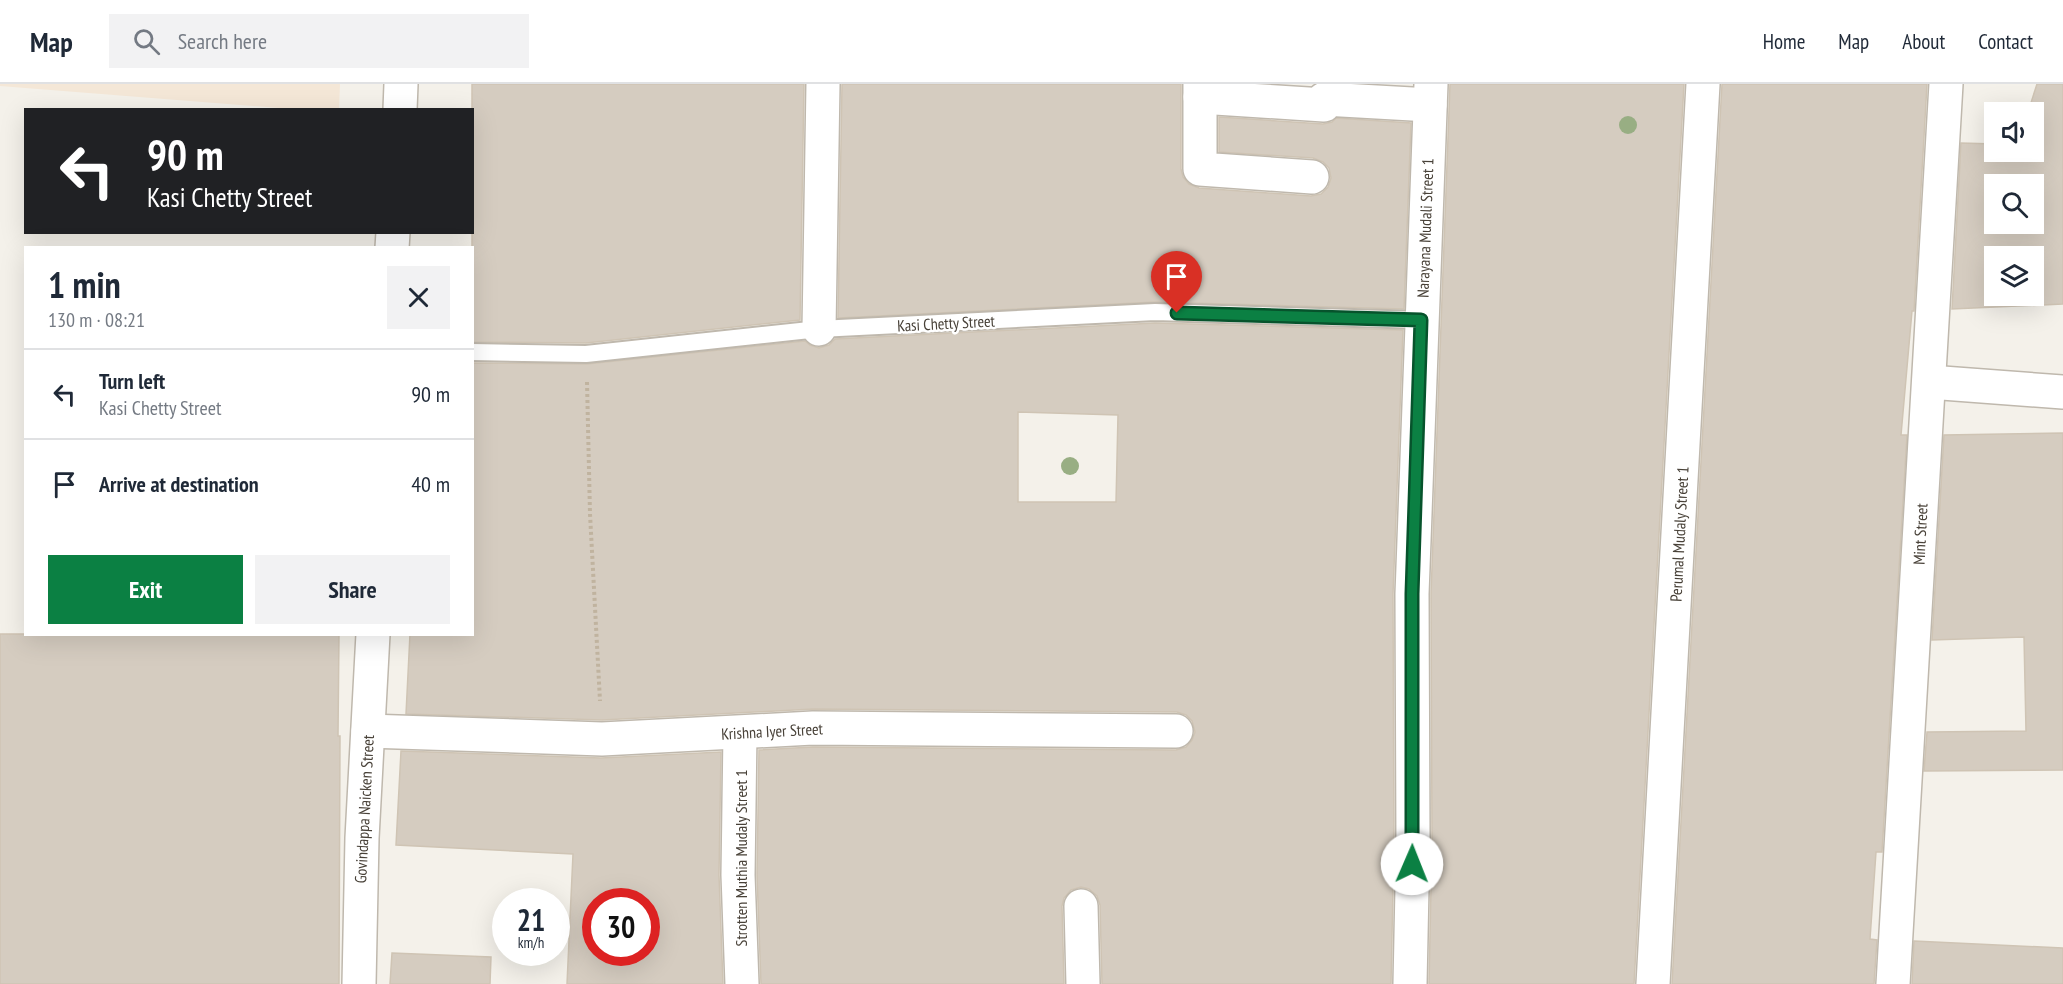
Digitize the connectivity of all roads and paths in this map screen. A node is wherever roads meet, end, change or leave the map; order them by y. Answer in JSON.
{"nodes":[{"id":1,"x":401,"y":84,"type":"edge"},
{"id":2,"x":823,"y":84,"type":"edge"},
{"id":3,"x":1703,"y":84,"type":"edge"},
{"id":4,"x":1946,"y":84,"type":"edge"},
{"id":5,"x":1200,"y":90,"type":"edge"},
{"id":6,"x":1430,"y":94,"type":"edge"},
{"id":7,"x":400,"y":108,"type":"edge"},
{"id":8,"x":1312,"y":177,"type":"dead end"},
{"id":9,"x":1421,"y":320,"type":"junction"},
{"id":10,"x":819,"y":330,"type":"junction"},
{"id":11,"x":474,"y":352,"type":"edge"},
{"id":12,"x":586,"y":354,"type":"junction"},
{"id":13,"x":1929,"y":382,"type":"junction"},
{"id":14,"x":2063,"y":392,"type":"edge"},
{"id":15,"x":373,"y":636,"type":"edge"},
{"id":16,"x":368,"y":731,"type":"junction"},
{"id":17,"x":1176,"y":731,"type":"dead end"},
{"id":18,"x":740,"y":733,"type":"junction"},
{"id":19,"x":602,"y":740,"type":"junction"},
{"id":20,"x":1081,"y":906,"type":"dead end"},
{"id":21,"x":359,"y":984,"type":"edge"},
{"id":22,"x":742,"y":984,"type":"edge"},
{"id":23,"x":1083,"y":984,"type":"edge"},
{"id":24,"x":1410,"y":984,"type":"edge"},
{"id":25,"x":1653,"y":984,"type":"edge"},
{"id":26,"x":1893,"y":984,"type":"edge"}],
"edges":[{"from":1,"to":7,"type":"street"},
{"from":2,"to":10,"type":"street"},
{"from":3,"to":25,"type":"street","name":"Perumal Mudaly Street 1"},
{"from":4,"to":13,"type":"street","name":"Mint Street"},
{"from":5,"to":6,"type":"street"},
{"from":5,"to":8,"type":"street"},
{"from":6,"to":9,"type":"street","name":"Narayana Mudali Street 1"},
{"from":9,"to":10,"type":"lane","name":"Kasi Chetty Street"},
{"from":9,"to":24,"type":"street","name":"Narayana Mudali Street 1"},
{"from":10,"to":12,"type":"lane","name":"Kasi Chetty Street"},
{"from":11,"to":12,"type":"lane","name":"Kasi Chetty Street"},
{"from":12,"to":19,"type":"path"},
{"from":13,"to":14,"type":"street"},
{"from":13,"to":26,"type":"street","name":"Mint Street"},
{"from":15,"to":16,"type":"street","name":"Govindappa Naicken Street"},
{"from":16,"to":19,"type":"street","name":"Krishna Iyer Street"},
{"from":16,"to":21,"type":"street","name":"Govindappa Naicken Street"},
{"from":17,"to":18,"type":"street","name":"Krishna Iyer Street"},
{"from":18,"to":19,"type":"street","name":"Krishna Iyer Street"},
{"from":18,"to":22,"type":"street","name":"Strotten Muthia Mudaly Street 1"},
{"from":20,"to":23,"type":"street"}]}
